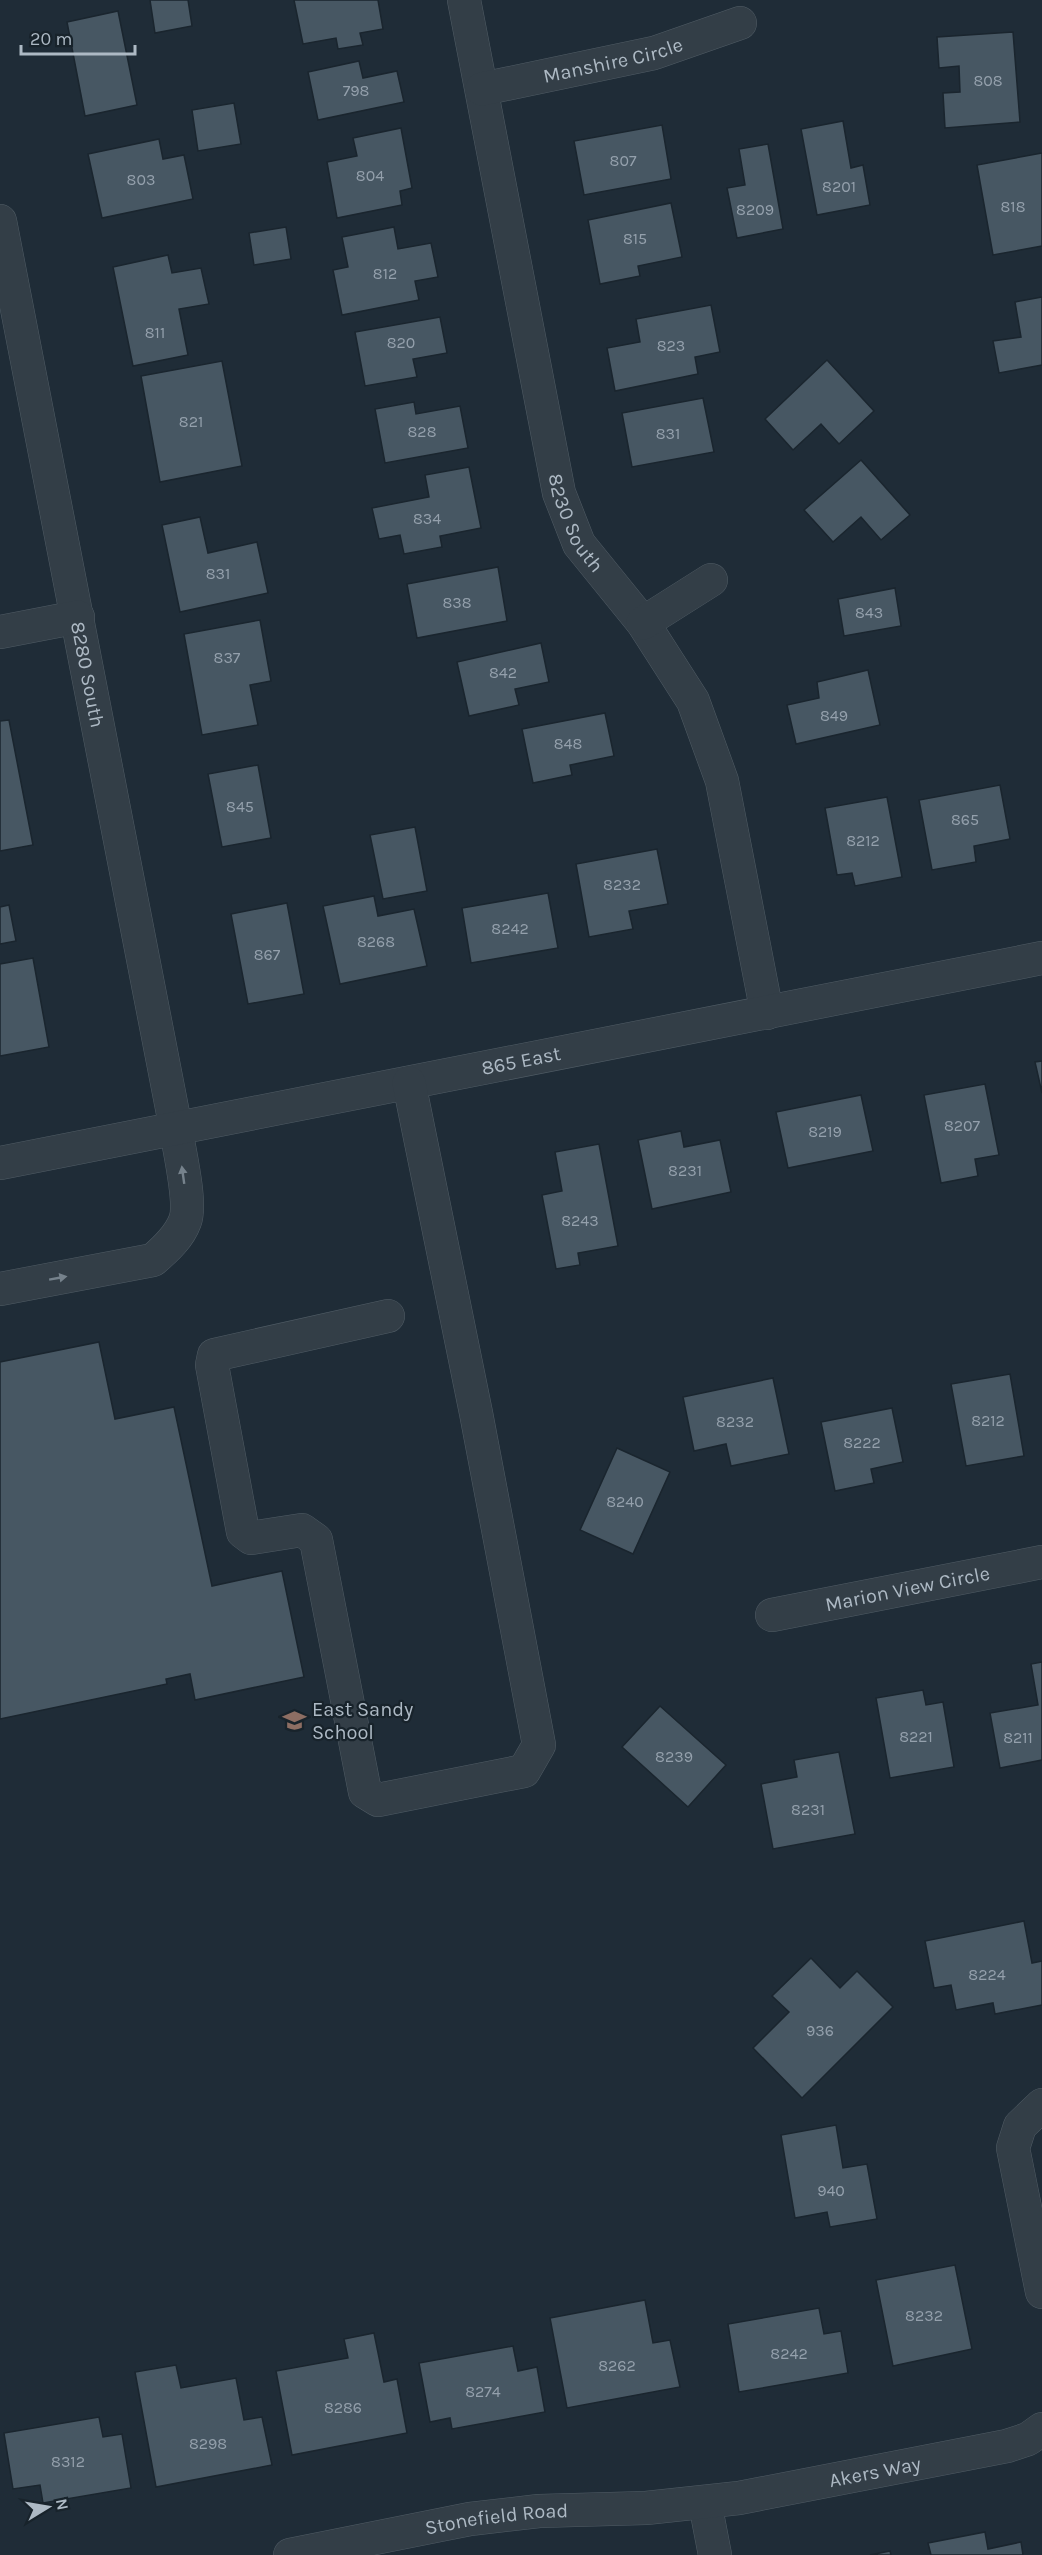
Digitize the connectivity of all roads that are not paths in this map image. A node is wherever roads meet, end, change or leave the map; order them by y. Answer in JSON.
{"nodes":[{"id":1,"x":464,"y":0,"type":"edge"},
{"id":2,"x":740,"y":22,"type":"dead end"},
{"id":3,"x":482,"y":89,"type":"junction"},
{"id":4,"x":0,"y":221,"type":"edge"},
{"id":5,"x":711,"y":580,"type":"dead end"},
{"id":6,"x":78,"y":617,"type":"junction"},
{"id":7,"x":643,"y":623,"type":"junction"},
{"id":8,"x":0,"y":632,"type":"edge"},
{"id":9,"x":1042,"y":958,"type":"edge"},
{"id":10,"x":767,"y":1012,"type":"junction"},
{"id":11,"x":409,"y":1083,"type":"junction"},
{"id":12,"x":176,"y":1129,"type":"junction"},
{"id":13,"x":0,"y":1163,"type":"edge"},
{"id":14,"x":0,"y":1289,"type":"edge"},
{"id":15,"x":388,"y":1316,"type":"dead end"},
{"id":16,"x":1042,"y":1562,"type":"edge"},
{"id":17,"x":772,"y":1615,"type":"dead end"},
{"id":18,"x":1042,"y":2104,"type":"edge"},
{"id":19,"x":1042,"y":2292,"type":"edge"},
{"id":20,"x":1042,"y":2429,"type":"edge"},
{"id":21,"x":705,"y":2503,"type":"junction"},
{"id":22,"x":290,"y":2555,"type":"edge"},
{"id":23,"x":715,"y":2555,"type":"edge"}],
"edges":[{"from":1,"to":3,"type":"street","name":"8230 South"},
{"from":2,"to":3,"type":"street","name":"Manshire Circle"},
{"from":3,"to":7,"type":"street","name":"8230 South"},
{"from":4,"to":6,"type":"street","name":"8280 South"},
{"from":5,"to":7,"type":"street"},
{"from":6,"to":8,"type":"street"},
{"from":6,"to":12,"type":"street","name":"8280 South"},
{"from":7,"to":10,"type":"street","name":"8230 South"},
{"from":9,"to":10,"type":"street","name":"865 East"},
{"from":10,"to":11,"type":"street","name":"865 East"},
{"from":11,"to":12,"type":"street","name":"865 East"},
{"from":11,"to":15,"type":"street"},
{"from":12,"to":13,"type":"street","name":"865 East"},
{"from":14,"to":12,"type":"street","name":"8280 South","one_way":true},
{"from":16,"to":17,"type":"street","name":"Marion View Circle"},
{"from":18,"to":19,"type":"street"},
{"from":20,"to":21,"type":"street","name":"Akers Way"},
{"from":21,"to":22,"type":"street","name":"Stonefield Road"},
{"from":21,"to":23,"type":"street"}]}
